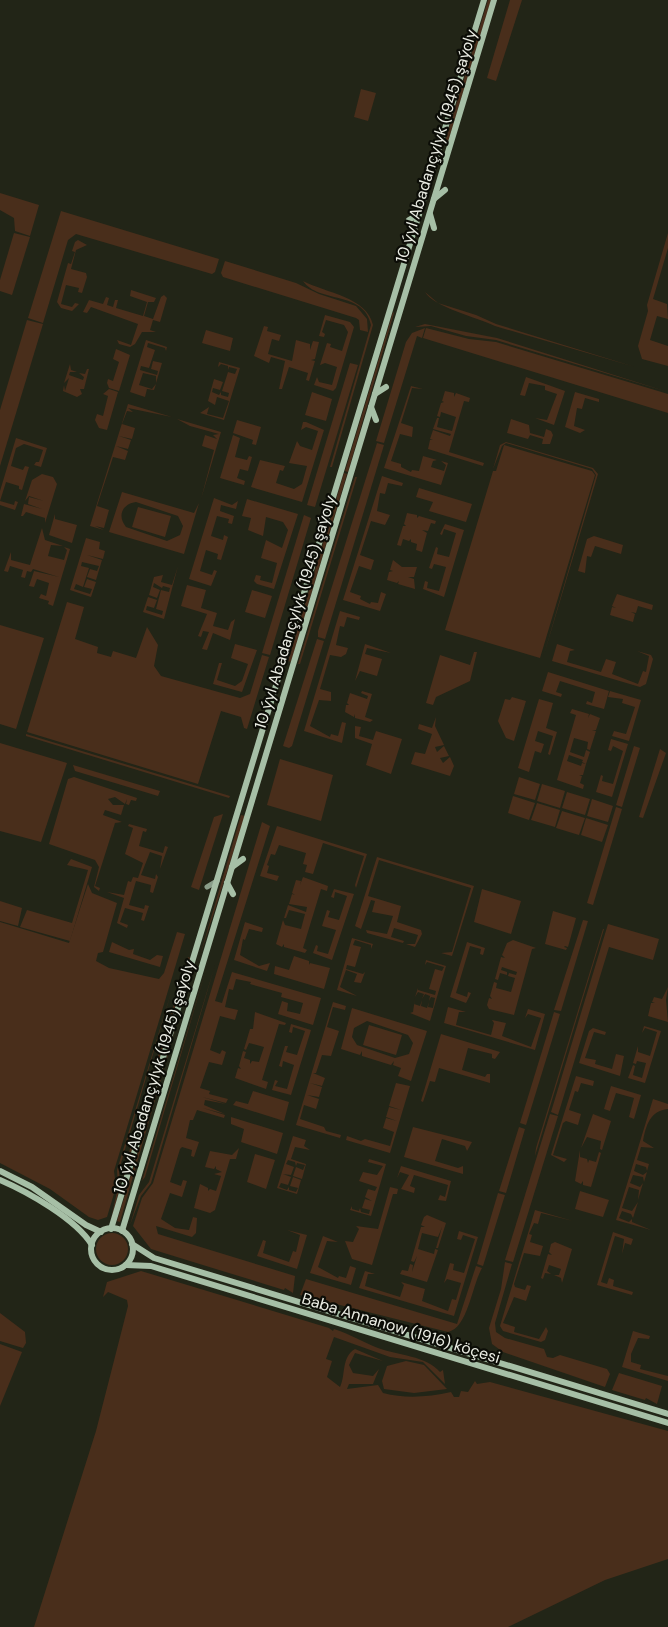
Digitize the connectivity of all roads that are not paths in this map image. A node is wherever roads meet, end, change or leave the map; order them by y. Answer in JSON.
{"nodes":[{"id":1,"x":484,"y":0,"type":"edge"},
{"id":2,"x":494,"y":0,"type":"edge"},
{"id":3,"x":419,"y":185,"type":"dead end"},
{"id":4,"x":445,"y":190,"type":"dead end"},
{"id":5,"x":425,"y":194,"type":"junction"},
{"id":6,"x":434,"y":200,"type":"junction"},
{"id":7,"x":430,"y":213,"type":"junction"},
{"id":8,"x":419,"y":214,"type":"junction"},
{"id":9,"x":409,"y":220,"type":"dead end"},
{"id":10,"x":434,"y":228,"type":"dead end"},
{"id":11,"x":360,"y":381,"type":"dead end"},
{"id":12,"x":386,"y":387,"type":"dead end"},
{"id":13,"x":365,"y":390,"type":"junction"},
{"id":14,"x":375,"y":394,"type":"junction"},
{"id":15,"x":360,"y":406,"type":"junction"},
{"id":16,"x":371,"y":407,"type":"junction"},
{"id":17,"x":351,"y":412,"type":"dead end"},
{"id":18,"x":376,"y":420,"type":"dead end"},
{"id":19,"x":218,"y":852,"type":"dead end"},
{"id":20,"x":243,"y":859,"type":"dead end"},
{"id":21,"x":222,"y":863,"type":"junction"},
{"id":22,"x":232,"y":868,"type":"junction"},
{"id":23,"x":217,"y":881,"type":"junction"},
{"id":24,"x":227,"y":883,"type":"junction"},
{"id":25,"x":207,"y":887,"type":"dead end"},
{"id":26,"x":233,"y":894,"type":"dead end"},
{"id":27,"x":181,"y":999,"type":"junction"},
{"id":28,"x":191,"y":1002,"type":"junction"},
{"id":29,"x":0,"y":1171,"type":"edge"},
{"id":30,"x":0,"y":1180,"type":"edge"},
{"id":31,"x":111,"y":1228,"type":"junction"},
{"id":32,"x":122,"y":1231,"type":"junction"},
{"id":33,"x":101,"y":1232,"type":"junction"},
{"id":34,"x":132,"y":1244,"type":"junction"},
{"id":35,"x":92,"y":1245,"type":"junction"},
{"id":36,"x":126,"y":1265,"type":"junction"},
{"id":37,"x":668,"y":1414,"type":"edge"},
{"id":38,"x":668,"y":1423,"type":"edge"}],
"edges":[{"from":1,"to":5,"type":"main road","name":"10 ýyl Abadançylyk (1945) şaýoly"},
{"from":2,"to":6,"type":"main road","name":"10 ýyl Abadançylyk (1945) şaýoly"},
{"from":3,"to":5,"type":"main road"},
{"from":4,"to":6,"type":"main road"},
{"from":5,"to":8,"type":"main road","name":"10 ýyl Abadançylyk (1945) şaýoly"},
{"from":6,"to":7,"type":"main road","name":"10 ýyl Abadançylyk (1945) şaýoly"},
{"from":7,"to":10,"type":"main road"},
{"from":7,"to":14,"type":"main road","name":"10 ýyl Abadançylyk (1945) şaýoly"},
{"from":8,"to":9,"type":"main road"},
{"from":8,"to":13,"type":"main road","name":"10 ýyl Abadançylyk (1945) şaýoly"},
{"from":11,"to":13,"type":"main road"},
{"from":12,"to":14,"type":"main road"},
{"from":13,"to":15,"type":"main road","name":"10 ýyl Abadançylyk (1945) şaýoly"},
{"from":14,"to":16,"type":"main road","name":"10 ýyl Abadançylyk (1945) şaýoly"},
{"from":15,"to":17,"type":"main road"},
{"from":15,"to":21,"type":"main road","name":"10 ýyl Abadançylyk (1945) şaýoly"},
{"from":16,"to":18,"type":"main road"},
{"from":16,"to":22,"type":"main road","name":"10 ýyl Abadançylyk (1945) şaýoly"},
{"from":19,"to":21,"type":"main road"},
{"from":20,"to":22,"type":"main road"},
{"from":21,"to":23,"type":"main road","name":"10 ýyl Abadançylyk (1945) şaýoly"},
{"from":22,"to":24,"type":"main road","name":"10 ýyl Abadançylyk (1945) şaýoly"},
{"from":23,"to":25,"type":"main road"},
{"from":23,"to":27,"type":"main road","name":"10 ýyl Abadançylyk (1945) şaýoly"},
{"from":24,"to":26,"type":"main road"},
{"from":24,"to":28,"type":"main road","name":"10 ýyl Abadançylyk (1945) şaýoly"},
{"from":27,"to":28,"type":"main road"},
{"from":27,"to":31,"type":"main road","name":"10 ýyl Abadançylyk (1945) şaýoly"},
{"from":28,"to":32,"type":"main road","name":"10 ýyl Abadançylyk (1945) şaýoly"},
{"from":29,"to":33,"type":"main road"},
{"from":30,"to":35,"type":"main road"},
{"from":31,"to":32,"type":"main road"},
{"from":31,"to":33,"type":"main road"},
{"from":32,"to":34,"type":"main road"},
{"from":33,"to":35,"type":"main road"},
{"from":34,"to":36,"type":"main road"},
{"from":34,"to":37,"type":"main road","name":"Baba Annanow (1916) köçesi"},
{"from":35,"to":36,"type":"main road"},
{"from":36,"to":38,"type":"main road","name":"Baba Annanow (1916) köçesi"}]}
